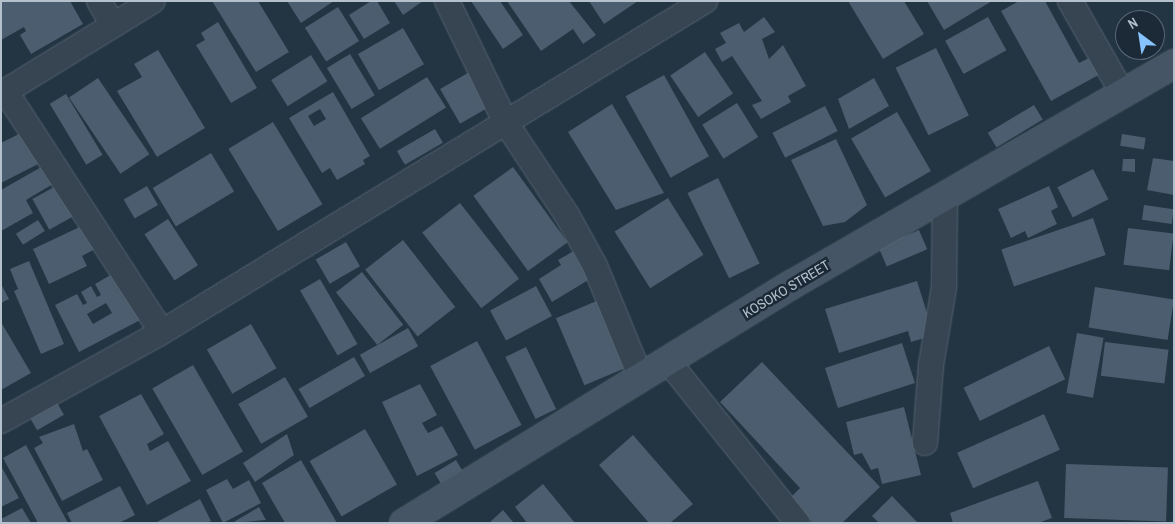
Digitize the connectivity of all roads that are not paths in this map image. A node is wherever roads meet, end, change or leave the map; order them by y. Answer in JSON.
{"nodes":[{"id":1,"x":99,"y":1,"type":"edge"},
{"id":2,"x":153,"y":1,"type":"edge"},
{"id":3,"x":447,"y":1,"type":"edge"},
{"id":4,"x":706,"y":1,"type":"edge"},
{"id":5,"x":1070,"y":1,"type":"edge"},
{"id":6,"x":113,"y":25,"type":"junction"},
{"id":7,"x":1174,"y":64,"type":"edge"},
{"id":8,"x":1122,"y":92,"type":"junction"},
{"id":9,"x":4,"y":93,"type":"edge"},
{"id":10,"x":506,"y":123,"type":"junction"},
{"id":11,"x":945,"y":197,"type":"junction"},
{"id":12,"x":162,"y":332,"type":"junction"},
{"id":13,"x":668,"y":361,"type":"junction"},
{"id":14,"x":641,"y":378,"type":"junction"},
{"id":15,"x":1,"y":421,"type":"edge"},
{"id":16,"x":925,"y":443,"type":"dead end"},
{"id":17,"x":404,"y":523,"type":"edge"},
{"id":18,"x":798,"y":523,"type":"edge"}],
"edges":[{"from":1,"to":6,"type":"street"},
{"from":2,"to":6,"type":"street"},
{"from":3,"to":10,"type":"street"},
{"from":4,"to":10,"type":"street"},
{"from":5,"to":8,"type":"street"},
{"from":6,"to":9,"type":"street"},
{"from":7,"to":8,"type":"street","name":"KOSOKO STREET"},
{"from":8,"to":11,"type":"street","name":"KOSOKO STREET"},
{"from":9,"to":12,"type":"street"},
{"from":10,"to":12,"type":"street"},
{"from":10,"to":14,"type":"street"},
{"from":11,"to":13,"type":"street","name":"KOSOKO STREET"},
{"from":11,"to":16,"type":"street"},
{"from":12,"to":15,"type":"street"},
{"from":13,"to":14,"type":"street","name":"KOSOKO STREET"},
{"from":13,"to":18,"type":"street"},
{"from":14,"to":17,"type":"street","name":"KOSOKO STREET"}]}
